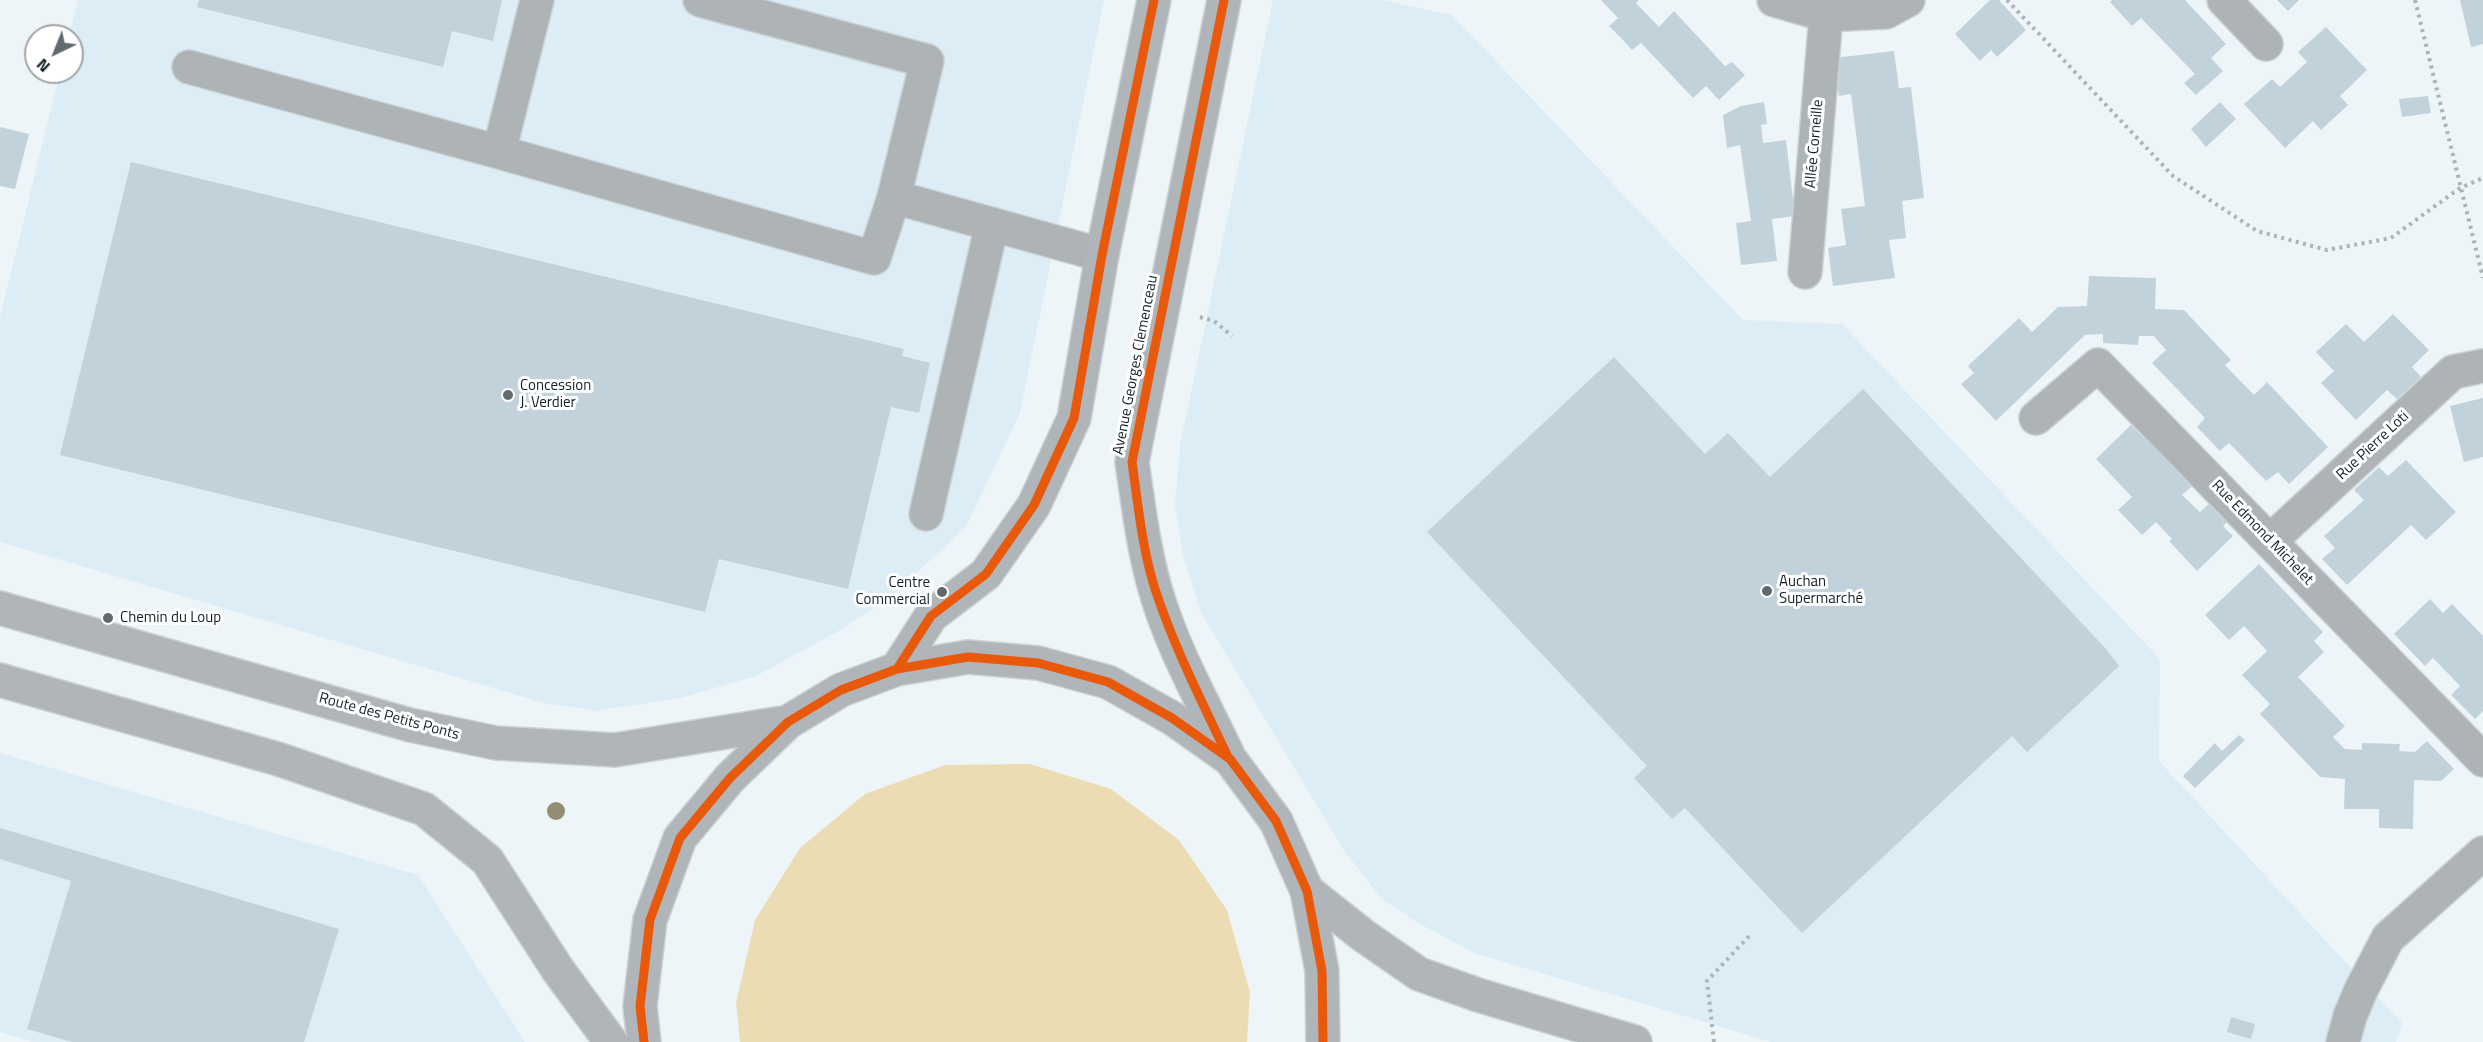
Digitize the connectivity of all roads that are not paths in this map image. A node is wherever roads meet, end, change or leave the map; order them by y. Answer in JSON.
{"nodes":[{"id":1,"x":537,"y":0,"type":"edge"},
{"id":2,"x":700,"y":0,"type":"edge"},
{"id":3,"x":1154,"y":0,"type":"edge"},
{"id":4,"x":1224,"y":0,"type":"edge"},
{"id":5,"x":1774,"y":0,"type":"edge"},
{"id":6,"x":1908,"y":0,"type":"edge"},
{"id":7,"x":2224,"y":0,"type":"edge"},
{"id":8,"x":1826,"y":15,"type":"junction"},
{"id":9,"x":2266,"y":44,"type":"dead end"},
{"id":10,"x":189,"y":67,"type":"dead end"},
{"id":11,"x":499,"y":152,"type":"junction"},
{"id":12,"x":894,"y":197,"type":"junction"},
{"id":13,"x":992,"y":224,"type":"junction"},
{"id":14,"x":1102,"y":255,"type":"junction"},
{"id":15,"x":1804,"y":272,"type":"dead end"},
{"id":16,"x":2483,"y":366,"type":"edge"},
{"id":17,"x":2036,"y":418,"type":"dead end"},
{"id":18,"x":926,"y":514,"type":"dead end"},
{"id":19,"x":2270,"y":541,"type":"junction"},
{"id":20,"x":0,"y":608,"type":"edge"},
{"id":21,"x":897,"y":669,"type":"junction"},
{"id":22,"x":0,"y":680,"type":"edge"},
{"id":23,"x":789,"y":722,"type":"junction"},
{"id":24,"x":1230,"y":759,"type":"junction"},
{"id":25,"x":2483,"y":760,"type":"edge"},
{"id":26,"x":2483,"y":853,"type":"edge"},
{"id":27,"x":1307,"y":891,"type":"junction"},
{"id":28,"x":611,"y":1042,"type":"edge"},
{"id":29,"x":644,"y":1042,"type":"edge"},
{"id":30,"x":1323,"y":1042,"type":"edge"},
{"id":31,"x":1635,"y":1042,"type":"edge"},
{"id":32,"x":2343,"y":1042,"type":"edge"}],
"edges":[{"from":1,"to":11,"type":"street"},
{"from":2,"to":12,"type":"street"},
{"from":3,"to":14,"type":"main road"},
{"from":4,"to":24,"type":"main road","name":"Avenue Georges Clemenceau"},
{"from":5,"to":8,"type":"street"},
{"from":6,"to":8,"type":"street"},
{"from":7,"to":9,"type":"street"},
{"from":8,"to":15,"type":"street","name":"Allée Corneille"},
{"from":10,"to":11,"type":"street"},
{"from":11,"to":12,"type":"street"},
{"from":12,"to":13,"type":"street"},
{"from":13,"to":14,"type":"street"},
{"from":13,"to":18,"type":"street"},
{"from":14,"to":21,"type":"main road"},
{"from":16,"to":19,"type":"street","name":"Rue Pierre Loti"},
{"from":17,"to":19,"type":"street","name":"Rue Edmond Michelet"},
{"from":19,"to":25,"type":"street","name":"Rue Edmond Michelet"},
{"from":20,"to":23,"type":"main road","name":"Route des Petits Ponts"},
{"from":21,"to":23,"type":"main road"},
{"from":21,"to":24,"type":"main road"},
{"from":22,"to":28,"type":"main road"},
{"from":23,"to":29,"type":"main road"},
{"from":24,"to":27,"type":"main road"},
{"from":26,"to":32,"type":"street"},
{"from":27,"to":30,"type":"main road"},
{"from":27,"to":31,"type":"main road"}]}
